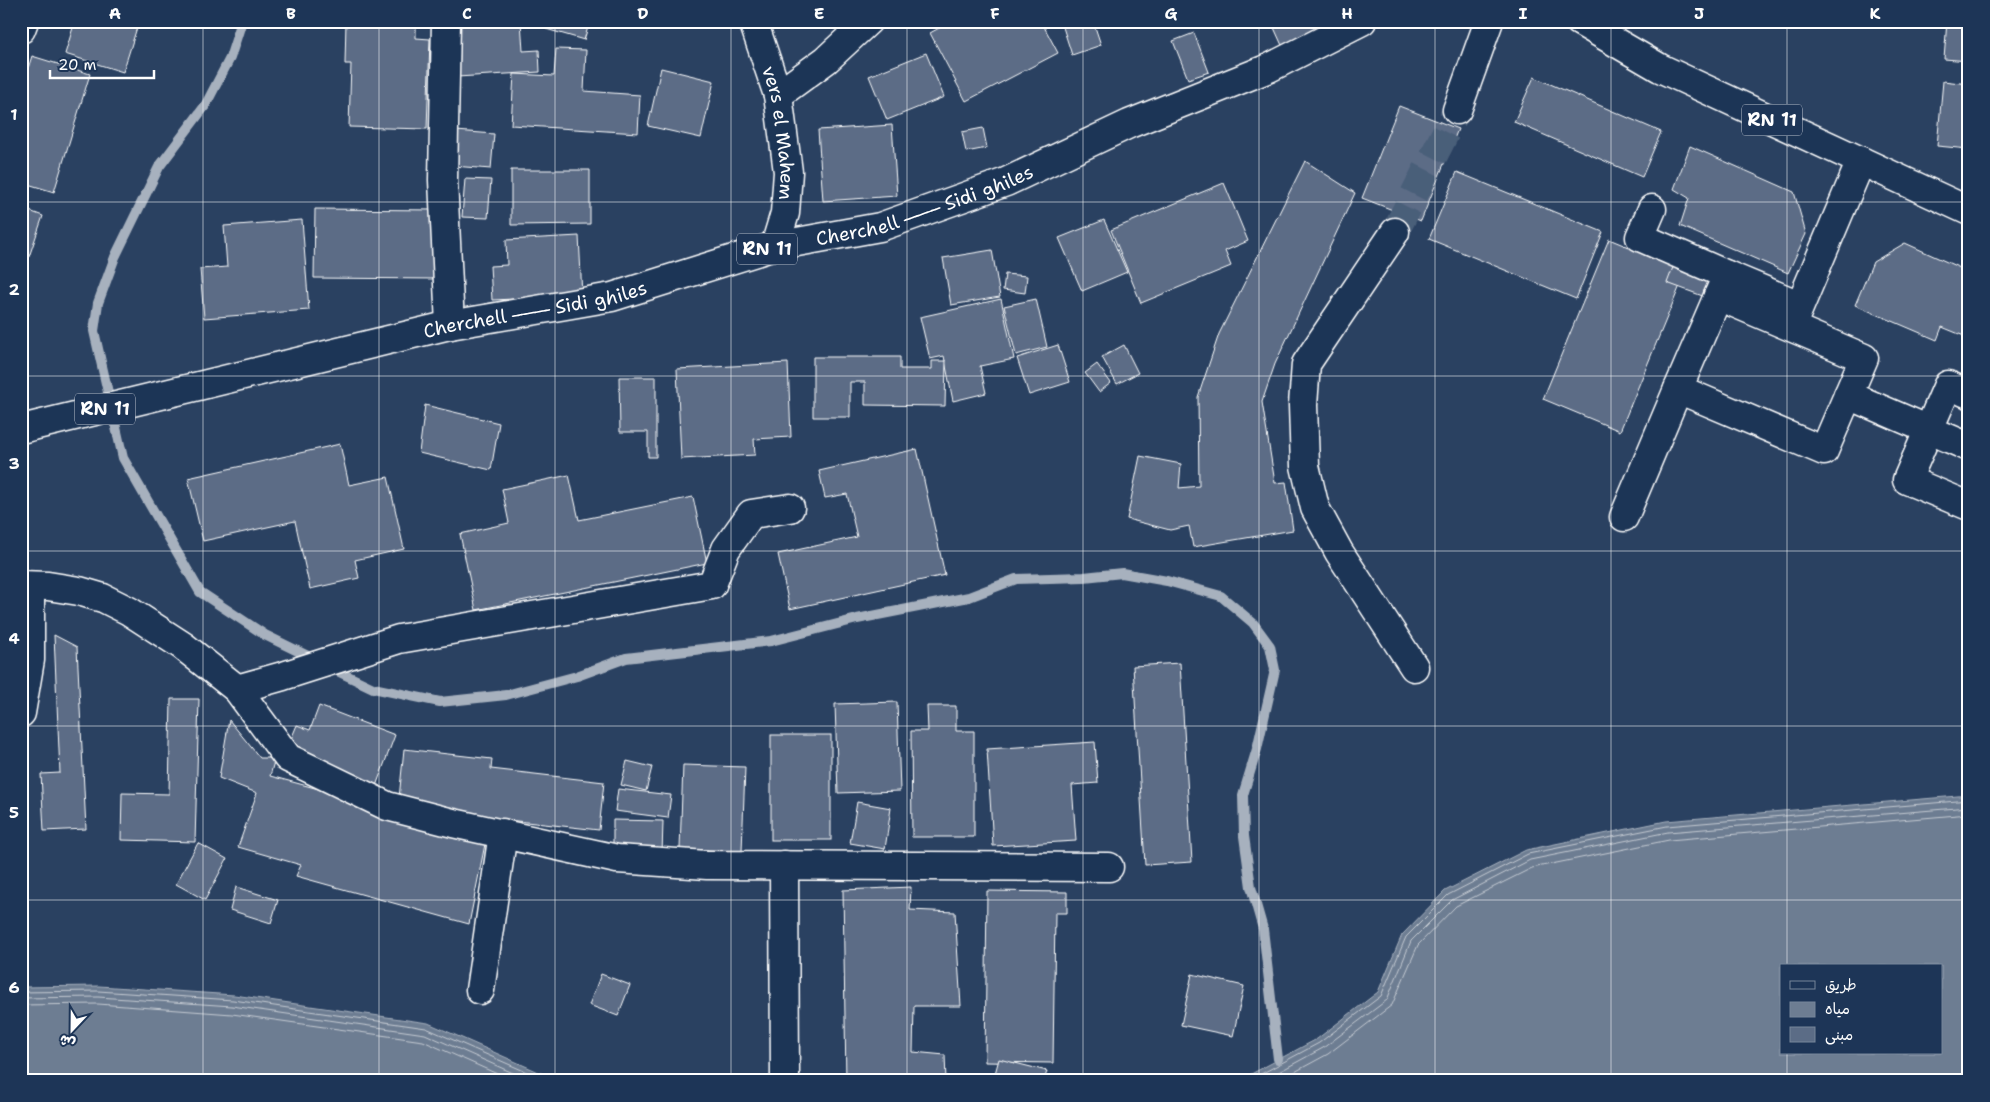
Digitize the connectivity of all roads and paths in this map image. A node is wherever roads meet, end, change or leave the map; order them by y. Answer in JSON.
{"nodes":[{"id":1,"x":24,"y":21,"type":"edge"},
{"id":2,"x":446,"y":21,"type":"edge"},
{"id":3,"x":753,"y":21,"type":"edge"},
{"id":4,"x":868,"y":21,"type":"edge"},
{"id":5,"x":1362,"y":21,"type":"edge"},
{"id":6,"x":1489,"y":21,"type":"edge"},
{"id":7,"x":1579,"y":21,"type":"edge"},
{"id":8,"x":21,"y":29,"type":"edge"},
{"id":9,"x":778,"y":95,"type":"junction"},
{"id":10,"x":1457,"y":110,"type":"tunnel mouth"},
{"id":11,"x":1861,"y":161,"type":"junction"},
{"id":12,"x":1652,"y":209,"type":"dead end"},
{"id":13,"x":1969,"y":211,"type":"edge"},
{"id":14,"x":1395,"y":232,"type":"tunnel mouth"},
{"id":15,"x":775,"y":246,"type":"junction"},
{"id":16,"x":1722,"y":285,"type":"junction"},
{"id":17,"x":1795,"y":316,"type":"junction"},
{"id":18,"x":450,"y":325,"type":"junction"},
{"id":19,"x":1678,"y":389,"type":"junction"},
{"id":20,"x":1969,"y":394,"type":"edge"},
{"id":21,"x":1848,"y":395,"type":"junction"},
{"id":22,"x":21,"y":429,"type":"edge"},
{"id":23,"x":1928,"y":430,"type":"junction"},
{"id":24,"x":1969,"y":447,"type":"edge"},
{"id":25,"x":1969,"y":506,"type":"edge"},
{"id":26,"x":790,"y":508,"type":"dead end"},
{"id":27,"x":1624,"y":517,"type":"dead end"},
{"id":28,"x":26,"y":586,"type":"edge"},
{"id":29,"x":1414,"y":667,"type":"dead end"},
{"id":30,"x":237,"y":689,"type":"junction"},
{"id":31,"x":21,"y":713,"type":"edge"},
{"id":32,"x":503,"y":834,"type":"junction"},
{"id":33,"x":784,"y":866,"type":"junction"},
{"id":34,"x":1109,"y":867,"type":"dead end"},
{"id":35,"x":480,"y":990,"type":"dead end"},
{"id":36,"x":785,"y":1081,"type":"edge"}],
"edges":[{"from":1,"to":8,"type":"street"},
{"from":2,"to":18,"type":"street"},
{"from":3,"to":9,"type":"street","name":"vers el Mahem"},
{"from":4,"to":9,"type":"street"},
{"from":5,"to":15,"type":"street","name":"Cherchell ---- Sidi ghiles","number":"RN 11"},
{"from":6,"to":10,"type":"street"},
{"from":7,"to":11,"type":"street","number":"RN 11"},
{"from":9,"to":15,"type":"street","name":"vers el Mahem"},
{"from":11,"to":13,"type":"street","number":"RN 11"},
{"from":11,"to":17,"type":"street"},
{"from":12,"to":16,"type":"street"},
{"from":14,"to":29,"type":"street"},
{"from":15,"to":18,"type":"street","name":"Cherchell ---- Sidi ghiles","number":"RN 11"},
{"from":16,"to":17,"type":"street"},
{"from":16,"to":19,"type":"street"},
{"from":17,"to":21,"type":"street"},
{"from":18,"to":22,"type":"street","name":"Cherchell ---- Sidi ghiles","number":"RN 11"},
{"from":19,"to":21,"type":"street"},
{"from":19,"to":27,"type":"street"},
{"from":20,"to":23,"type":"street"},
{"from":21,"to":23,"type":"street"},
{"from":23,"to":24,"type":"street"},
{"from":23,"to":25,"type":"street"},
{"from":26,"to":30,"type":"street"},
{"from":28,"to":30,"type":"street"},
{"from":28,"to":31,"type":"street"},
{"from":30,"to":32,"type":"street"},
{"from":32,"to":33,"type":"street"},
{"from":32,"to":35,"type":"street"},
{"from":33,"to":34,"type":"street"},
{"from":33,"to":36,"type":"street"}]}
